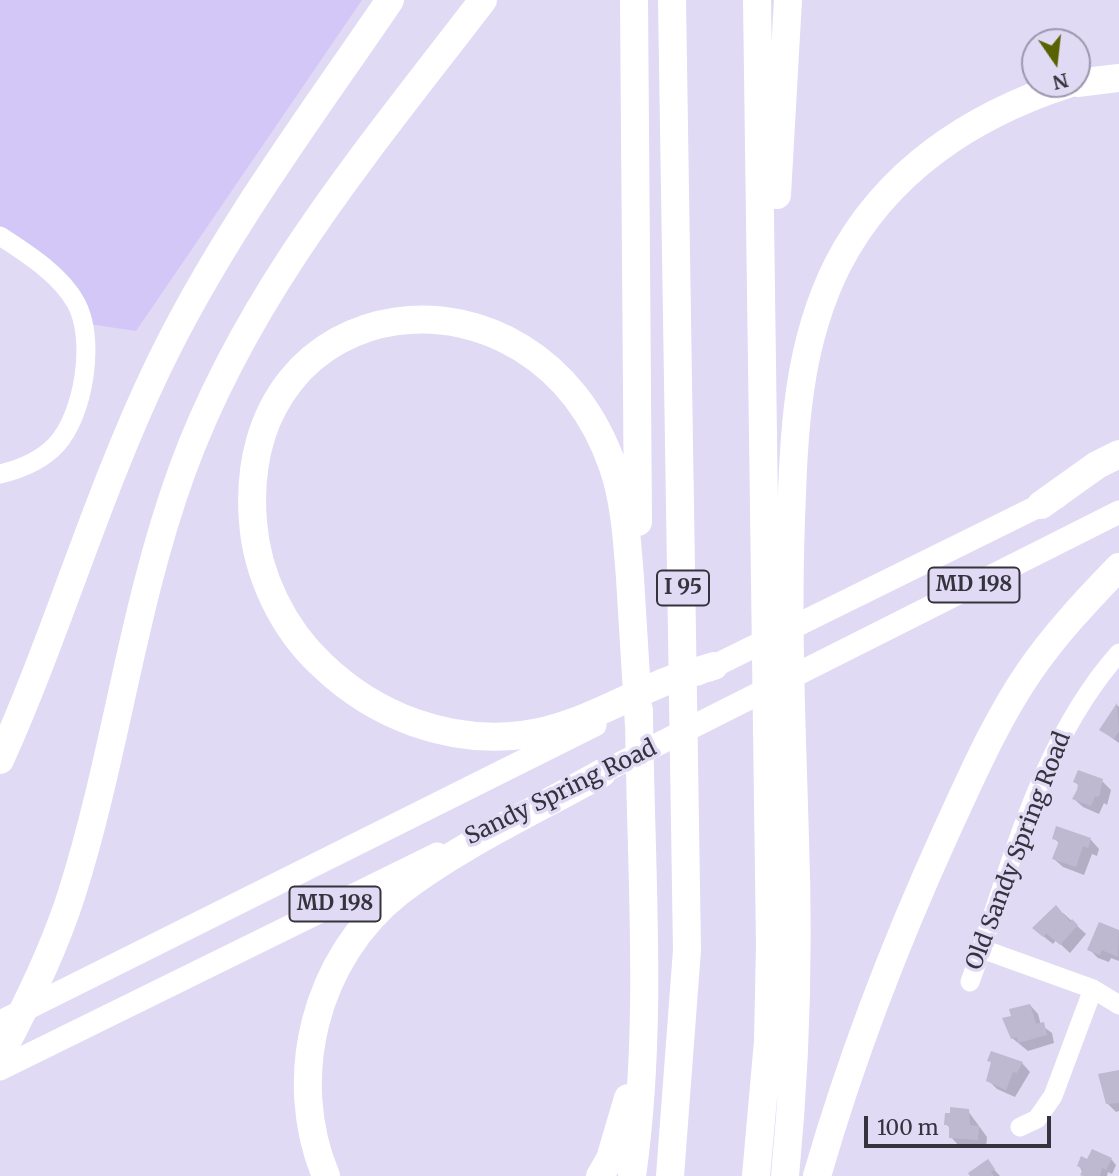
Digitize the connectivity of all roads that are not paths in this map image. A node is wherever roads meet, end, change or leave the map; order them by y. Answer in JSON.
{"nodes":[{"id":1,"x":390,"y":0,"type":"edge"},
{"id":2,"x":483,"y":0,"type":"edge"},
{"id":3,"x":634,"y":0,"type":"edge"},
{"id":4,"x":672,"y":0,"type":"edge"},
{"id":5,"x":757,"y":0,"type":"edge"},
{"id":6,"x":788,"y":0,"type":"edge"},
{"id":7,"x":1119,"y":78,"type":"edge"},
{"id":8,"x":1091,"y":81,"type":"edge"},
{"id":9,"x":1032,"y":98,"type":"edge"},
{"id":10,"x":0,"y":236,"type":"edge"},
{"id":11,"x":762,"y":368,"type":"junction"},
{"id":12,"x":1119,"y":454,"type":"edge"},
{"id":13,"x":1119,"y":467,"type":"edge"},
{"id":14,"x":0,"y":474,"type":"edge"},
{"id":15,"x":1041,"y":505,"type":"junction"},
{"id":16,"x":1119,"y":512,"type":"edge"},
{"id":17,"x":1119,"y":567,"type":"edge"},
{"id":18,"x":1119,"y":653,"type":"edge"},
{"id":19,"x":714,"y":666,"type":"joint"},
{"id":20,"x":601,"y":717,"type":"junction"},
{"id":21,"x":639,"y":726,"type":"junction"},
{"id":22,"x":0,"y":760,"type":"edge"},
{"id":23,"x":602,"y":773,"type":"junction"},
{"id":24,"x":641,"y":848,"type":"junction"},
{"id":25,"x":982,"y":949,"type":"junction"},
{"id":26,"x":970,"y":982,"type":"dead end"},
{"id":27,"x":1093,"y":989,"type":"junction"},
{"id":28,"x":1119,"y":1005,"type":"edge"},
{"id":29,"x":0,"y":1022,"type":"edge"},
{"id":30,"x":0,"y":1055,"type":"edge"},
{"id":31,"x":0,"y":1069,"type":"edge"},
{"id":32,"x":1020,"y":1128,"type":"dead end"},
{"id":33,"x":326,"y":1176,"type":"edge"},
{"id":34,"x":600,"y":1176,"type":"edge"},
{"id":35,"x":632,"y":1176,"type":"edge"},
{"id":36,"x":670,"y":1176,"type":"edge"},
{"id":37,"x":756,"y":1176,"type":"edge"},
{"id":38,"x":785,"y":1176,"type":"edge"},
{"id":39,"x":817,"y":1176,"type":"edge"}],
"edges":[{"from":1,"to":22,"type":"highway"},
{"from":2,"to":30,"type":"highway"},
{"from":3,"to":21,"type":"highway"},
{"from":4,"to":36,"type":"highway","number":"I 95"},
{"from":5,"to":11,"type":"highway"},
{"from":6,"to":11,"type":"highway"},
{"from":7,"to":8,"type":"highway"},
{"from":9,"to":38,"type":"highway"},
{"from":10,"to":14,"type":"street"},
{"from":11,"to":37,"type":"highway"},
{"from":12,"to":15,"type":"highway"},
{"from":13,"to":15,"type":"main road","number":"MD 198"},
{"from":15,"to":19,"type":"main road","number":"MD 198"},
{"from":16,"to":23,"type":"main road","name":"Sandy Spring Road","number":"MD 198"},
{"from":17,"to":39,"type":"highway"},
{"from":18,"to":25,"type":"street","name":"Old Sandy Spring Road"},
{"from":19,"to":20,"type":"highway"},
{"from":20,"to":21,"type":"highway"},
{"from":20,"to":29,"type":"main road","name":"Sandy Spring Road","number":"MD 198"},
{"from":21,"to":24,"type":"highway"},
{"from":23,"to":31,"type":"main road","name":"Sandy Spring Road","number":"MD 198"},
{"from":23,"to":33,"type":"highway"},
{"from":24,"to":34,"type":"highway"},
{"from":24,"to":35,"type":"highway"},
{"from":25,"to":26,"type":"street","name":"Old Sandy Spring Road"},
{"from":25,"to":27,"type":"street"},
{"from":27,"to":28,"type":"street"},
{"from":27,"to":32,"type":"street"}]}
